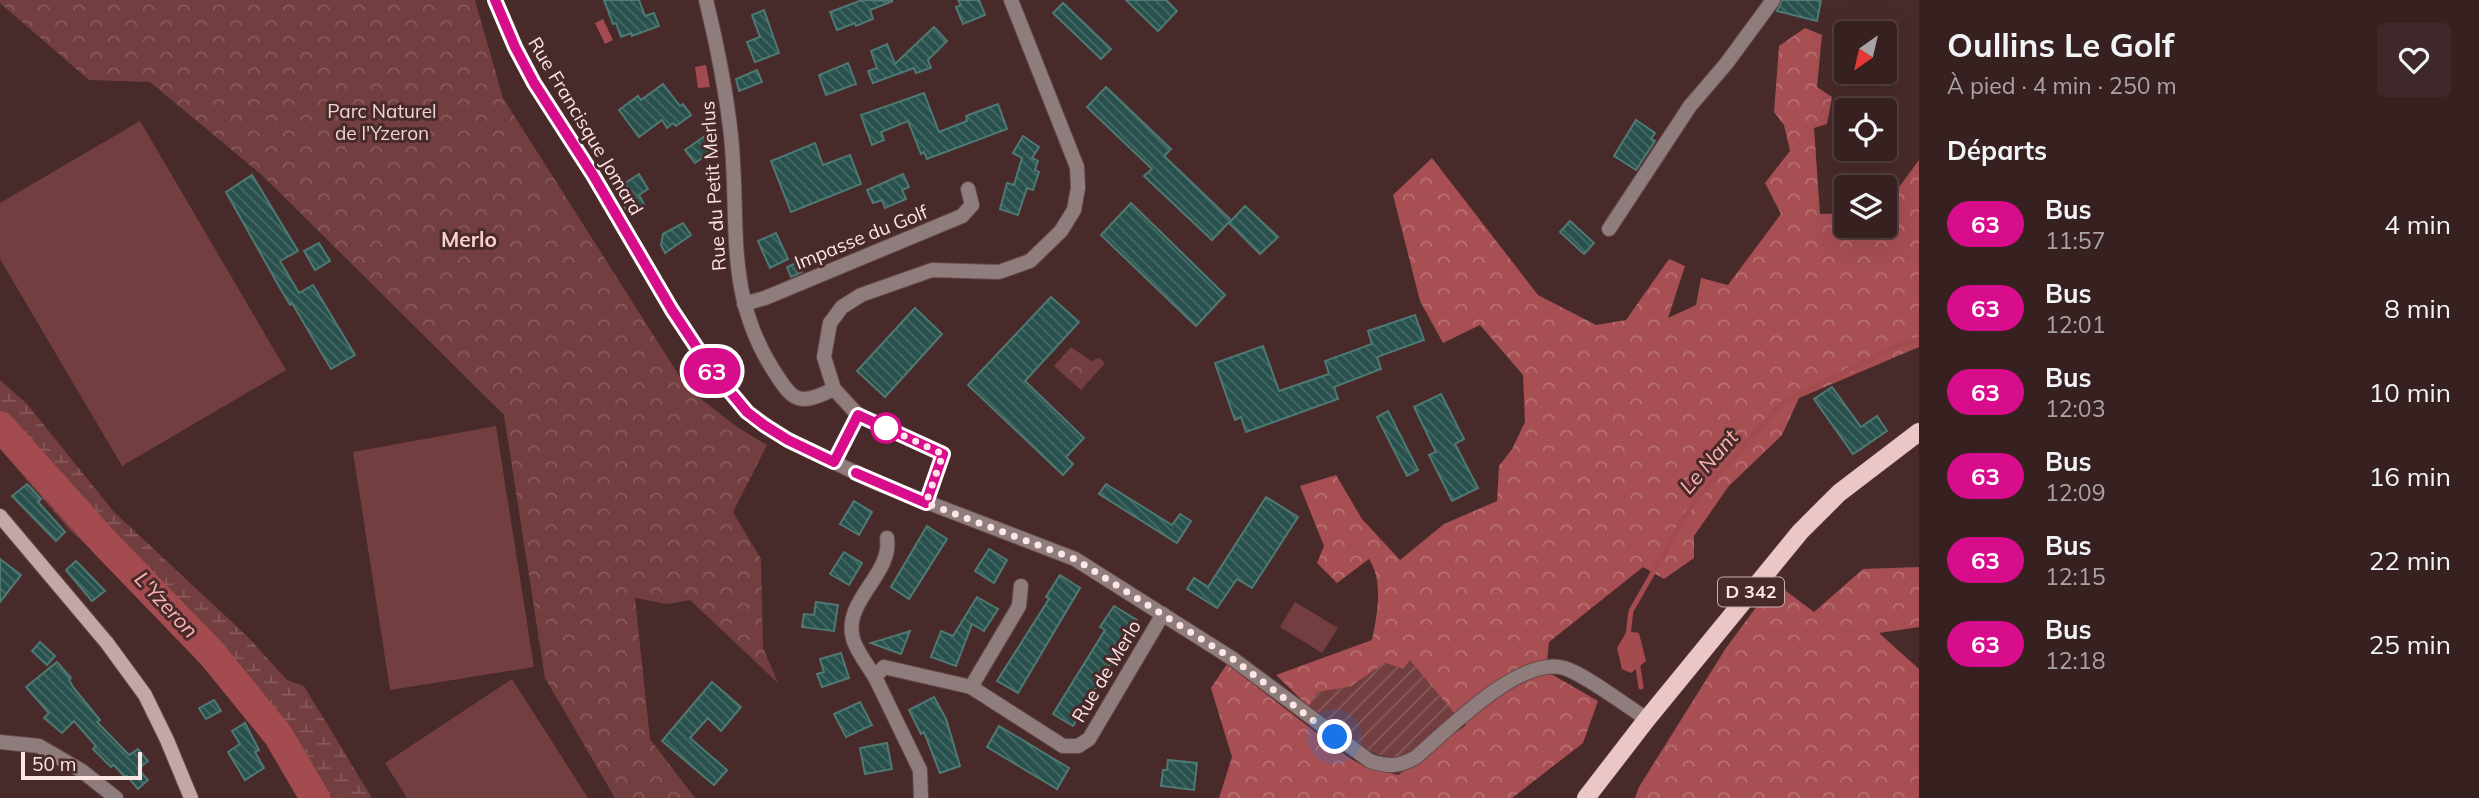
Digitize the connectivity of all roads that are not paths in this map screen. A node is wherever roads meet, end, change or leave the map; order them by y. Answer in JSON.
{"nodes":[{"id":1,"x":495,"y":0,"type":"edge"},
{"id":2,"x":706,"y":0,"type":"edge"},
{"id":3,"x":1012,"y":0,"type":"edge"},
{"id":4,"x":1773,"y":0,"type":"edge"},
{"id":5,"x":968,"y":189,"type":"dead end"},
{"id":6,"x":1609,"y":229,"type":"dead end"},
{"id":7,"x":744,"y":304,"type":"junction"},
{"id":8,"x":834,"y":389,"type":"junction"},
{"id":9,"x":858,"y":415,"type":"junction"},
{"id":10,"x":1919,"y":432,"type":"edge"},
{"id":11,"x":834,"y":462,"type":"junction"},
{"id":12,"x":926,"y":503,"type":"junction"},
{"id":13,"x":0,"y":516,"type":"edge"},
{"id":14,"x":887,"y":538,"type":"dead end"},
{"id":15,"x":1021,"y":586,"type":"dead end"},
{"id":16,"x":1163,"y":614,"type":"junction"},
{"id":17,"x":875,"y":677,"type":"junction"},
{"id":18,"x":971,"y":687,"type":"junction"},
{"id":19,"x":1647,"y":719,"type":"junction"},
{"id":20,"x":0,"y":742,"type":"edge"},
{"id":21,"x":116,"y":798,"type":"edge"},
{"id":22,"x":191,"y":798,"type":"edge"},
{"id":23,"x":921,"y":798,"type":"edge"},
{"id":24,"x":1586,"y":798,"type":"edge"}],
"edges":[{"from":1,"to":11,"type":"street","name":"Rue Francisque Jomard"},
{"from":2,"to":7,"type":"street","name":"Rue du Petit Merlus"},
{"from":3,"to":8,"type":"street"},
{"from":4,"to":6,"type":"street"},
{"from":5,"to":7,"type":"street","name":"Impasse du Golf"},
{"from":7,"to":8,"type":"street","name":"Rue du Petit Merlus"},
{"from":8,"to":9,"type":"street"},
{"from":9,"to":11,"type":"street"},
{"from":9,"to":12,"type":"street"},
{"from":10,"to":19,"type":"main road","number":"D 342"},
{"from":11,"to":12,"type":"street","name":"Rue Francisque Jomard"},
{"from":12,"to":16,"type":"street","name":"Rue Francisque Jomard"},
{"from":13,"to":22,"type":"main road"},
{"from":14,"to":17,"type":"street"},
{"from":15,"to":18,"type":"street"},
{"from":16,"to":18,"type":"street","name":"Rue de Merlo"},
{"from":16,"to":19,"type":"street","name":"Rue Francisque Jomard"},
{"from":17,"to":18,"type":"street","name":"Rue de Merlo"},
{"from":17,"to":23,"type":"street"},
{"from":19,"to":24,"type":"main road","number":"D 342"},
{"from":20,"to":21,"type":"street"}]}
